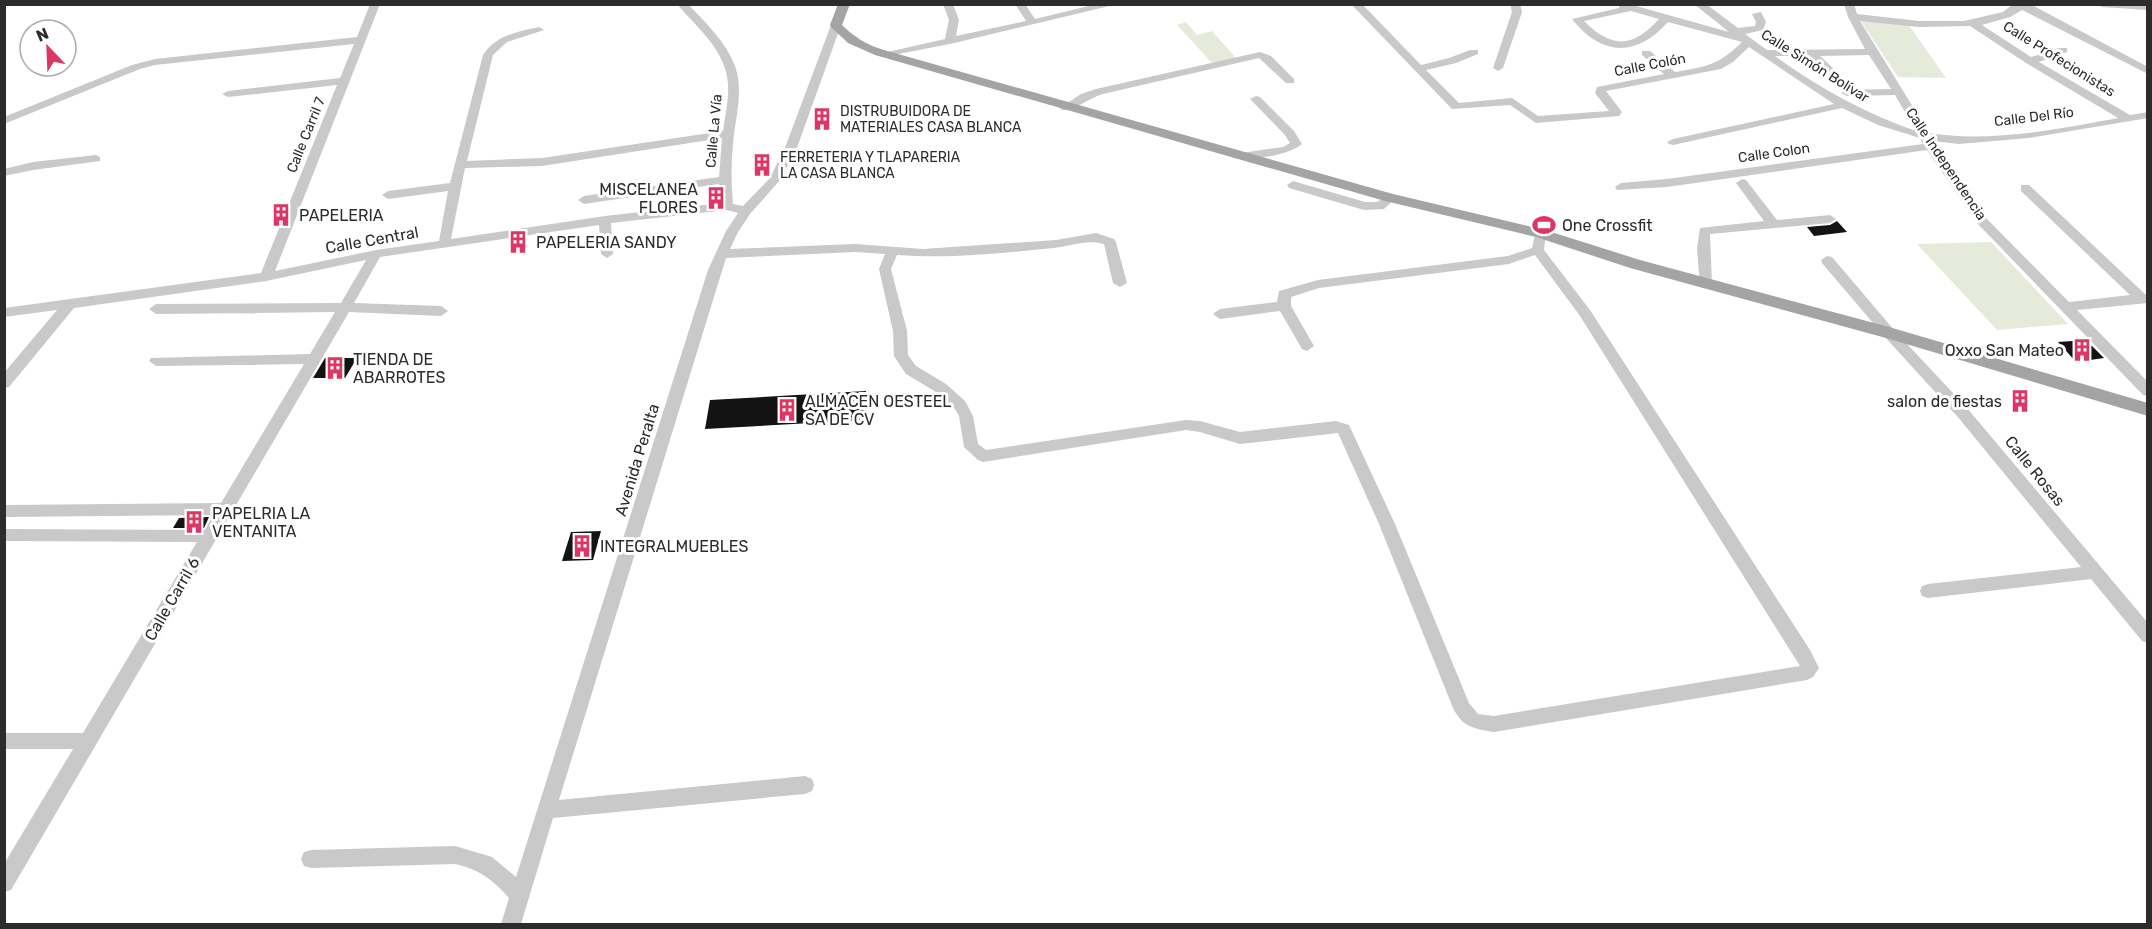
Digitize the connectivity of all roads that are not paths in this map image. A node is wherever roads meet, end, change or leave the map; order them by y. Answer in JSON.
{"nodes":[{"id":1,"x":375,"y":4,"type":"edge"},
{"id":2,"x":682,"y":4,"type":"edge"},
{"id":3,"x":844,"y":4,"type":"edge"},
{"id":4,"x":948,"y":4,"type":"edge"},
{"id":5,"x":1020,"y":4,"type":"edge"},
{"id":6,"x":1356,"y":4,"type":"edge"},
{"id":7,"x":1515,"y":4,"type":"edge"},
{"id":8,"x":1617,"y":4,"type":"edge"},
{"id":9,"x":1699,"y":4,"type":"edge"},
{"id":10,"x":1849,"y":4,"type":"edge"},
{"id":11,"x":2102,"y":4,"type":"edge"},
{"id":12,"x":1109,"y":5,"type":"edge"},
{"id":13,"x":2022,"y":5,"type":"edge"},
{"id":14,"x":2148,"y":7,"type":"edge"},
{"id":15,"x":1632,"y":8,"type":"junction"},
{"id":16,"x":1757,"y":14,"type":"dead end"},
{"id":17,"x":1853,"y":17,"type":"junction"},
{"id":18,"x":1666,"y":18,"type":"junction"},
{"id":19,"x":1032,"y":22,"type":"junction"},
{"id":20,"x":1974,"y":24,"type":"junction"},
{"id":21,"x":836,"y":25,"type":"junction"},
{"id":22,"x":538,"y":30,"type":"dead end"},
{"id":23,"x":1742,"y":37,"type":"junction"},
{"id":24,"x":360,"y":40,"type":"junction"},
{"id":25,"x":950,"y":40,"type":"junction"},
{"id":26,"x":2063,"y":50,"type":"dead end"},
{"id":27,"x":1809,"y":51,"type":"junction"},
{"id":28,"x":1474,"y":52,"type":"dead end"},
{"id":29,"x":1872,"y":52,"type":"junction"},
{"id":30,"x":1646,"y":53,"type":"dead end"},
{"id":31,"x":1766,"y":53,"type":"junction"},
{"id":32,"x":887,"y":56,"type":"junction"},
{"id":33,"x":2147,"y":56,"type":"edge"},
{"id":34,"x":2030,"y":61,"type":"junction"},
{"id":35,"x":1420,"y":68,"type":"junction"},
{"id":36,"x":1498,"y":68,"type":"dead end"},
{"id":37,"x":2143,"y":69,"type":"edge"},
{"id":38,"x":1831,"y":71,"type":"dead end"},
{"id":39,"x":1673,"y":76,"type":"junction"},
{"id":40,"x":345,"y":81,"type":"junction"},
{"id":41,"x":1290,"y":81,"type":"dead end"},
{"id":42,"x":1897,"y":92,"type":"junction"},
{"id":43,"x":1847,"y":93,"type":"dead end"},
{"id":44,"x":228,"y":94,"type":"dead end"},
{"id":45,"x":1256,"y":99,"type":"dead end"},
{"id":46,"x":1843,"y":105,"type":"junction"},
{"id":47,"x":1066,"y":108,"type":"junction"},
{"id":48,"x":2148,"y":115,"type":"edge"},
{"id":49,"x":2128,"y":119,"type":"junction"},
{"id":50,"x":4,"y":121,"type":"edge"},
{"id":51,"x":728,"y":134,"type":"junction"},
{"id":52,"x":1927,"y":140,"type":"junction"},
{"id":53,"x":1673,"y":142,"type":"dead end"},
{"id":54,"x":1238,"y":156,"type":"junction"},
{"id":55,"x":96,"y":159,"type":"dead end"},
{"id":56,"x":460,"y":165,"type":"junction"},
{"id":57,"x":4,"y":173,"type":"edge"},
{"id":58,"x":725,"y":180,"type":"junction"},
{"id":59,"x":1742,"y":183,"type":"dead end"},
{"id":60,"x":1293,"y":185,"type":"dead end"},
{"id":61,"x":455,"y":186,"type":"junction"},
{"id":62,"x":1621,"y":187,"type":"dead end"},
{"id":63,"x":2025,"y":188,"type":"dead end"},
{"id":64,"x":387,"y":195,"type":"dead end"},
{"id":65,"x":1390,"y":198,"type":"junction"},
{"id":66,"x":584,"y":200,"type":"dead end"},
{"id":67,"x":727,"y":206,"type":"junction"},
{"id":68,"x":746,"y":211,"type":"junction"},
{"id":69,"x":1830,"y":219,"type":"dead end"},
{"id":70,"x":605,"y":220,"type":"junction"},
{"id":71,"x":1773,"y":224,"type":"junction"},
{"id":72,"x":1540,"y":233,"type":"junction"},
{"id":73,"x":444,"y":245,"type":"junction"},
{"id":74,"x":893,"y":249,"type":"junction"},
{"id":75,"x":1538,"y":250,"type":"junction"},
{"id":76,"x":376,"y":254,"type":"junction"},
{"id":77,"x":607,"y":254,"type":"dead end"},
{"id":78,"x":720,"y":254,"type":"junction"},
{"id":79,"x":1827,"y":260,"type":"dead end"},
{"id":80,"x":266,"y":277,"type":"junction"},
{"id":81,"x":1120,"y":283,"type":"dead end"},
{"id":82,"x":1705,"y":284,"type":"junction"},
{"id":83,"x":2145,"y":299,"type":"edge"},
{"id":84,"x":70,"y":304,"type":"junction"},
{"id":85,"x":1284,"y":306,"type":"junction"},
{"id":86,"x":345,"y":307,"type":"junction"},
{"id":87,"x":2064,"y":307,"type":"junction"},
{"id":88,"x":156,"y":309,"type":"dead end"},
{"id":89,"x":441,"y":311,"type":"dead end"},
{"id":90,"x":4,"y":314,"type":"edge"},
{"id":91,"x":1220,"y":314,"type":"dead end"},
{"id":92,"x":1889,"y":333,"type":"junction"},
{"id":93,"x":1306,"y":346,"type":"dead end"},
{"id":94,"x":313,"y":359,"type":"junction"},
{"id":95,"x":156,"y":361,"type":"dead end"},
{"id":96,"x":4,"y":383,"type":"edge"},
{"id":97,"x":2148,"y":391,"type":"edge"},
{"id":98,"x":2148,"y":410,"type":"edge"},
{"id":99,"x":225,"y":509,"type":"junction"},
{"id":100,"x":4,"y":511,"type":"edge"},
{"id":101,"x":4,"y":535,"type":"edge"},
{"id":102,"x":209,"y":536,"type":"junction"},
{"id":103,"x":2094,"y":572,"type":"junction"},
{"id":104,"x":1928,"y":591,"type":"dead end"},
{"id":105,"x":2148,"y":636,"type":"edge"},
{"id":106,"x":4,"y":741,"type":"edge"},
{"id":107,"x":89,"y":741,"type":"junction"},
{"id":108,"x":805,"y":785,"type":"dead end"},
{"id":109,"x":547,"y":810,"type":"junction"},
{"id":110,"x":310,"y":859,"type":"dead end"},
{"id":111,"x":11,"y":861,"type":"edge"},
{"id":112,"x":4,"y":883,"type":"edge"},
{"id":113,"x":520,"y":896,"type":"junction"},
{"id":114,"x":511,"y":924,"type":"edge"}],
"edges":[{"from":1,"to":24,"type":"street","name":"Calle Carril 7"},
{"from":2,"to":51,"type":"street","name":"Calle La Vía"},
{"from":3,"to":21,"type":"main road"},
{"from":4,"to":25,"type":"street"},
{"from":5,"to":19,"type":"street"},
{"from":6,"to":35,"type":"street"},
{"from":7,"to":36,"type":"street"},
{"from":8,"to":15,"type":"street"},
{"from":9,"to":23,"type":"street","name":"Calle Simón Bolívar"},
{"from":10,"to":17,"type":"street","name":"Calle Independencia"},
{"from":11,"to":14,"type":"street"},
{"from":12,"to":19,"type":"street"},
{"from":13,"to":20,"type":"street"},
{"from":13,"to":37,"type":"street"},
{"from":15,"to":18,"type":"street"},
{"from":15,"to":18,"type":"street"},
{"from":16,"to":23,"type":"street"},
{"from":17,"to":20,"type":"street"},
{"from":17,"to":29,"type":"street","name":"Calle Independencia"},
{"from":18,"to":23,"type":"street"},
{"from":19,"to":25,"type":"street"},
{"from":20,"to":34,"type":"street","name":"Calle Profecionistas"},
{"from":21,"to":32,"type":"main road"},
{"from":21,"to":68,"type":"street","name":"Avenida Peralta"},
{"from":22,"to":56,"type":"street"},
{"from":23,"to":31,"type":"street","name":"Calle Simón Bolívar"},
{"from":23,"to":39,"type":"street","name":"Calle Colón"},
{"from":24,"to":40,"type":"street","name":"Calle Carril 7"},
{"from":24,"to":50,"type":"street"},
{"from":25,"to":32,"type":"street"},
{"from":26,"to":34,"type":"street"},
{"from":27,"to":29,"type":"street"},
{"from":27,"to":31,"type":"street"},
{"from":27,"to":38,"type":"street"},
{"from":28,"to":35,"type":"street"},
{"from":29,"to":42,"type":"street","name":"Calle Independencia"},
{"from":30,"to":39,"type":"street"},
{"from":31,"to":46,"type":"street","name":"Calle Simón Bolívar"},
{"from":32,"to":47,"type":"main road"},
{"from":33,"to":37,"type":"street"},
{"from":34,"to":49,"type":"street","name":"Calle Profecionistas"},
{"from":35,"to":39,"type":"street","name":"Calle Colón"},
{"from":40,"to":44,"type":"street"},
{"from":40,"to":80,"type":"street","name":"Calle Carril 7"},
{"from":41,"to":47,"type":"street"},
{"from":42,"to":43,"type":"street"},
{"from":42,"to":52,"type":"street","name":"Calle Independencia"},
{"from":45,"to":54,"type":"street"},
{"from":46,"to":52,"type":"street","name":"Calle Simón Bolívar"},
{"from":46,"to":53,"type":"street"},
{"from":47,"to":54,"type":"main road"},
{"from":48,"to":49,"type":"street","name":"Calle Del Río"},
{"from":49,"to":52,"type":"street","name":"Calle Del Río"},
{"from":51,"to":56,"type":"street"},
{"from":51,"to":58,"type":"street","name":"Calle La Vía"},
{"from":52,"to":62,"type":"street","name":"Calle Colon"},
{"from":52,"to":87,"type":"street","name":"Calle Independencia"},
{"from":54,"to":65,"type":"main road"},
{"from":55,"to":57,"type":"street"},
{"from":56,"to":61,"type":"street"},
{"from":58,"to":66,"type":"street"},
{"from":58,"to":67,"type":"street","name":"Calle La Vía"},
{"from":59,"to":71,"type":"street"},
{"from":60,"to":65,"type":"street"},
{"from":61,"to":64,"type":"street"},
{"from":61,"to":73,"type":"street"},
{"from":63,"to":83,"type":"street"},
{"from":65,"to":72,"type":"main road"},
{"from":67,"to":68,"type":"street","name":"Calle Central"},
{"from":67,"to":70,"type":"street","name":"Calle Central"},
{"from":68,"to":78,"type":"street","name":"Avenida Peralta"},
{"from":69,"to":71,"type":"street"},
{"from":70,"to":73,"type":"street","name":"Calle Central"},
{"from":70,"to":77,"type":"street"},
{"from":71,"to":82,"type":"street"},
{"from":72,"to":75,"type":"street"},
{"from":72,"to":82,"type":"main road"},
{"from":73,"to":76,"type":"street","name":"Calle Central"},
{"from":74,"to":75,"type":"street"},
{"from":74,"to":78,"type":"street"},
{"from":74,"to":81,"type":"street"},
{"from":75,"to":85,"type":"street"},
{"from":76,"to":80,"type":"street","name":"Calle Central"},
{"from":76,"to":86,"type":"street","name":"Calle Carril 6"},
{"from":78,"to":109,"type":"street","name":"Avenida Peralta"},
{"from":79,"to":92,"type":"street","name":"Calle Rosas"},
{"from":80,"to":84,"type":"street","name":"Calle Central"},
{"from":82,"to":92,"type":"main road"},
{"from":83,"to":87,"type":"street"},
{"from":84,"to":90,"type":"street","name":"Calle Central"},
{"from":84,"to":96,"type":"street"},
{"from":85,"to":91,"type":"street"},
{"from":85,"to":93,"type":"street"},
{"from":86,"to":88,"type":"street"},
{"from":86,"to":89,"type":"street"},
{"from":86,"to":94,"type":"street","name":"Calle Carril 6"},
{"from":87,"to":97,"type":"street","name":"Calle Independencia"},
{"from":92,"to":98,"type":"main road"},
{"from":92,"to":103,"type":"street","name":"Calle Rosas"},
{"from":94,"to":95,"type":"street"},
{"from":94,"to":99,"type":"street","name":"Calle Carril 6"},
{"from":99,"to":100,"type":"street"},
{"from":99,"to":102,"type":"street","name":"Calle Carril 6"},
{"from":101,"to":102,"type":"street"},
{"from":102,"to":107,"type":"street","name":"Calle Carril 6"},
{"from":103,"to":104,"type":"street"},
{"from":103,"to":105,"type":"street","name":"Calle Rosas"},
{"from":106,"to":107,"type":"street"},
{"from":107,"to":111,"type":"street","name":"Calle Carril 6"},
{"from":108,"to":109,"type":"street"},
{"from":109,"to":113,"type":"street","name":"Avenida Peralta"},
{"from":110,"to":113,"type":"street"},
{"from":111,"to":112,"type":"street","name":"Calle Carril 6"},
{"from":113,"to":114,"type":"street","name":"Avenida Peralta"}]}
